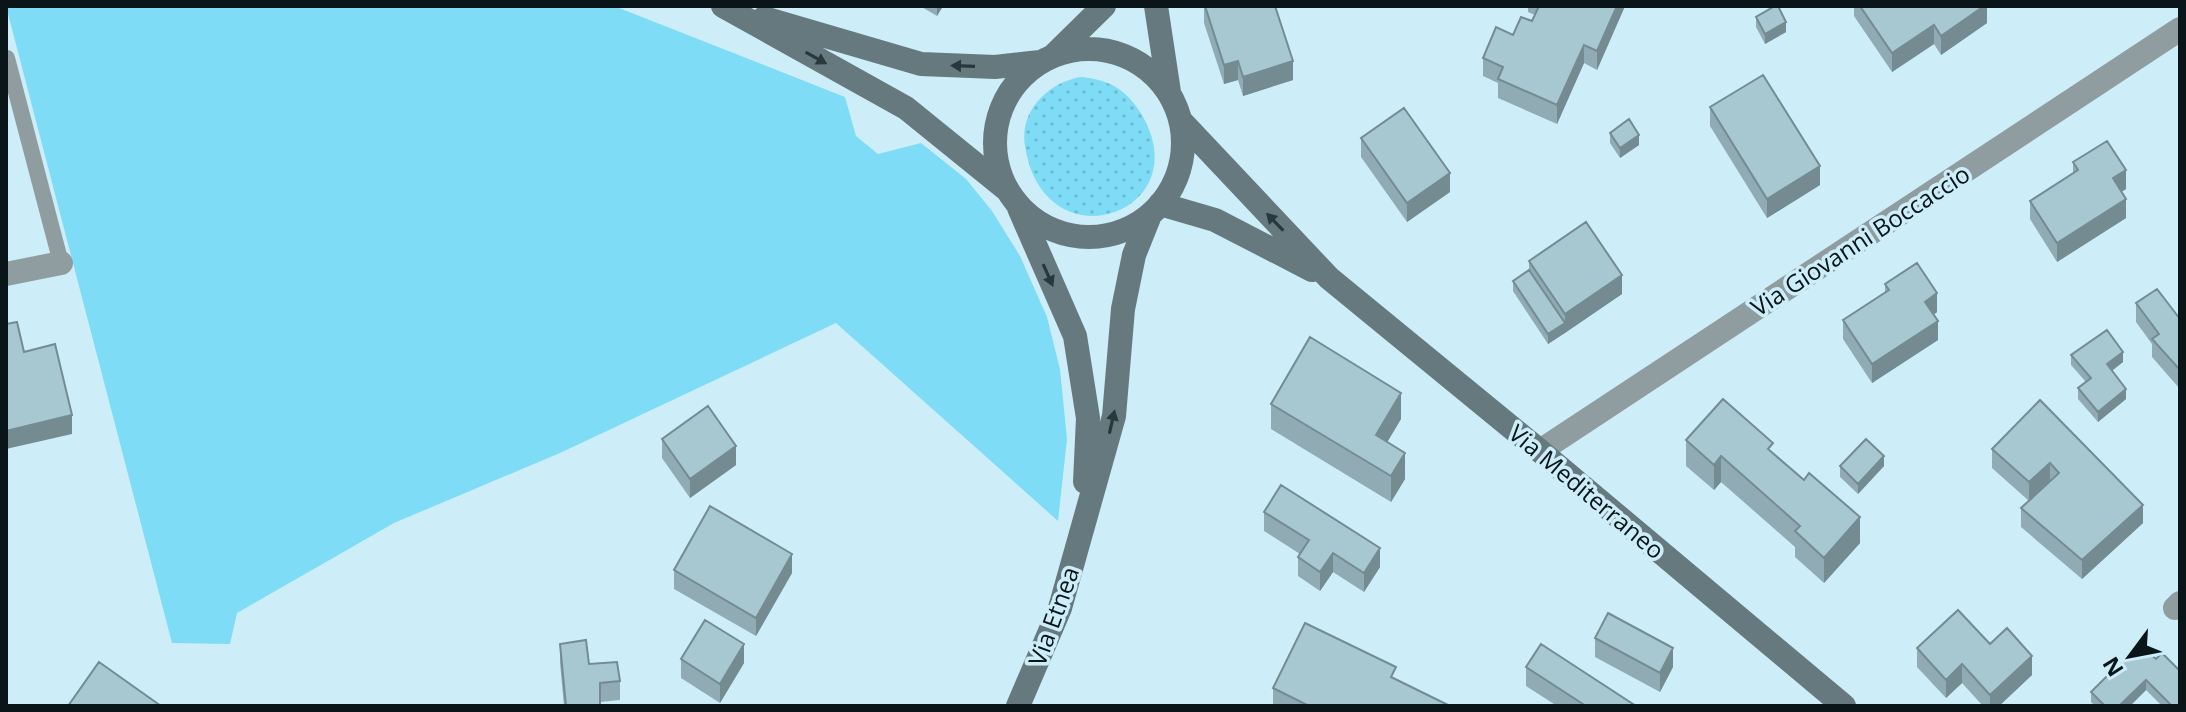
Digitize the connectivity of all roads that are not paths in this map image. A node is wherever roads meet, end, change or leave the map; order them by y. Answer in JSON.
{"nodes":[{"id":1,"x":723,"y":6,"type":"edge"},
{"id":2,"x":1104,"y":6,"type":"edge"},
{"id":3,"x":1156,"y":6,"type":"edge"},
{"id":4,"x":2180,"y":29,"type":"edge"},
{"id":5,"x":7,"y":58,"type":"edge"},
{"id":6,"x":1047,"y":59,"type":"junction"},
{"id":7,"x":1169,"y":95,"type":"junction"},
{"id":8,"x":1180,"y":120,"type":"junction"},
{"id":9,"x":1013,"y":197,"type":"junction"},
{"id":10,"x":1155,"y":209,"type":"junction"},
{"id":11,"x":61,"y":263,"type":"joint"},
{"id":12,"x":6,"y":274,"type":"edge"},
{"id":13,"x":1329,"y":278,"type":"junction"},
{"id":14,"x":1540,"y":451,"type":"junction"},
{"id":15,"x":1084,"y":524,"type":"junction"},
{"id":16,"x":1018,"y":706,"type":"edge"},
{"id":17,"x":1844,"y":706,"type":"edge"}],
"edges":[{"from":6,"to":1,"type":"street","one_way":true},
{"from":1,"to":9,"type":"street","one_way":true},
{"from":2,"to":6,"type":"street"},
{"from":3,"to":7,"type":"street"},
{"from":4,"to":14,"type":"street","name":"Via Giovanni Boccaccio"},
{"from":5,"to":11,"type":"lane"},
{"from":6,"to":7,"type":"street"},
{"from":6,"to":9,"type":"street"},
{"from":7,"to":8,"type":"street"},
{"from":8,"to":10,"type":"street"},
{"from":13,"to":8,"type":"street","one_way":true},
{"from":9,"to":10,"type":"street"},
{"from":9,"to":15,"type":"street","one_way":true},
{"from":10,"to":13,"type":"street"},
{"from":15,"to":10,"type":"street","one_way":true},
{"from":11,"to":12,"type":"street"},
{"from":13,"to":14,"type":"street","name":"Via Mediterraneo"},
{"from":14,"to":17,"type":"street","name":"Via Mediterraneo"},
{"from":15,"to":16,"type":"street","name":"Via Etnea"}]}
